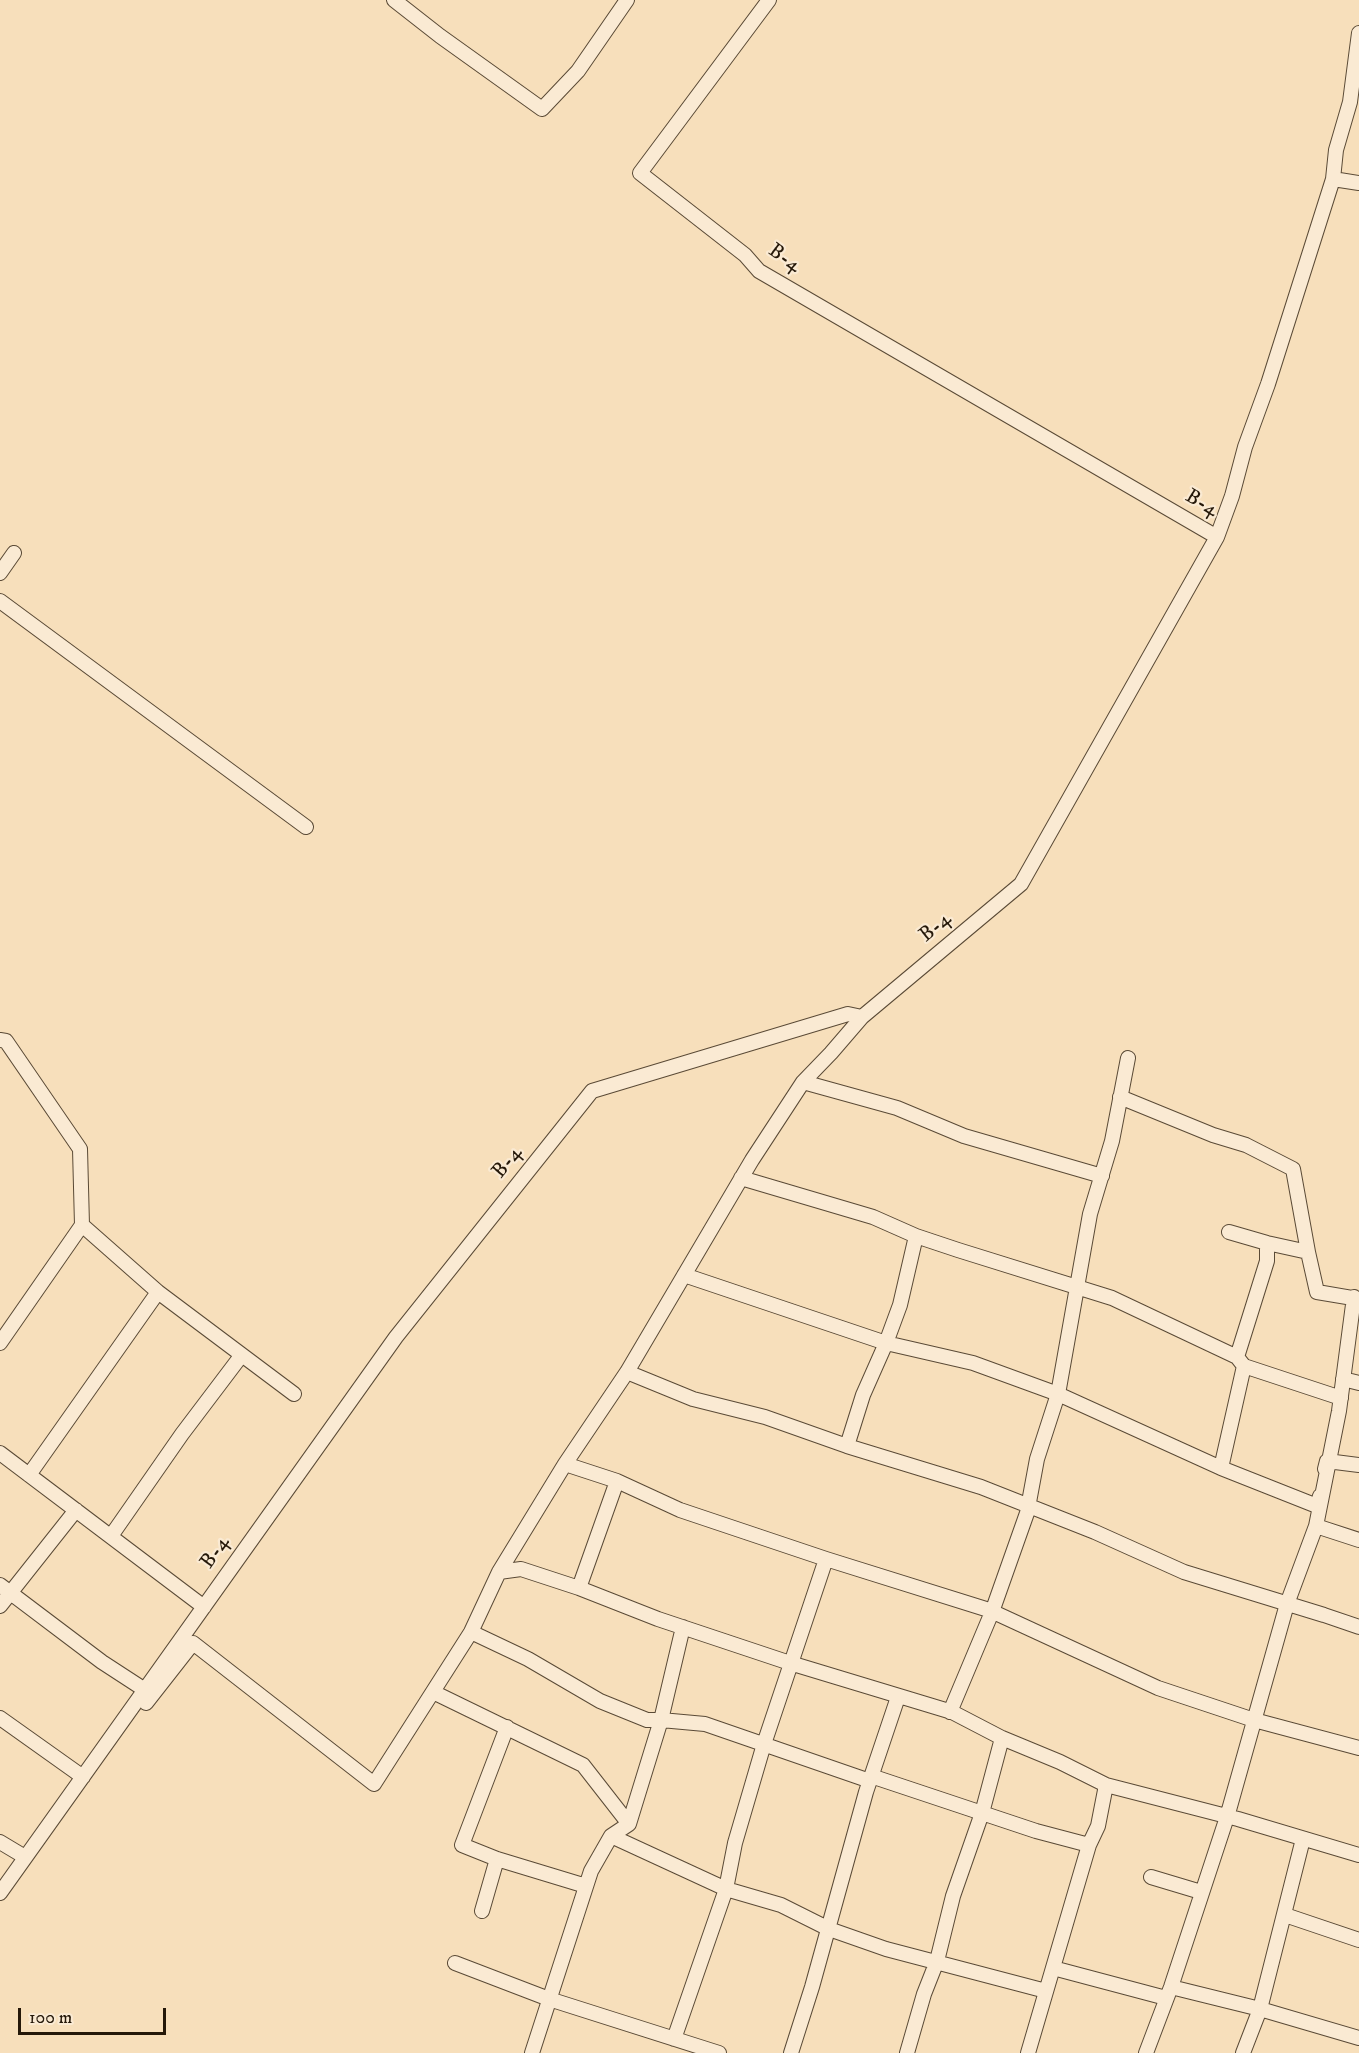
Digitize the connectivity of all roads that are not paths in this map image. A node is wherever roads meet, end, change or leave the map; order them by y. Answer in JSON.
{"nodes":[{"id":1,"x":387,"y":0,"type":"edge"},
{"id":2,"x":394,"y":0,"type":"edge"},
{"id":3,"x":627,"y":0,"type":"edge"},
{"id":4,"x":761,"y":0,"type":"edge"},
{"id":5,"x":769,"y":0,"type":"edge"},
{"id":6,"x":1359,"y":33,"type":"edge"},
{"id":7,"x":440,"y":36,"type":"junction"},
{"id":8,"x":643,"y":153,"type":"dead end"},
{"id":9,"x":1333,"y":179,"type":"junction"},
{"id":10,"x":1359,"y":183,"type":"edge"},
{"id":11,"x":1217,"y":537,"type":"junction"},
{"id":12,"x":15,"y":553,"type":"dead end"},
{"id":13,"x":0,"y":573,"type":"edge"},
{"id":14,"x":0,"y":601,"type":"edge"},
{"id":15,"x":306,"y":827,"type":"dead end"},
{"id":16,"x":862,"y":1017,"type":"junction"},
{"id":17,"x":0,"y":1040,"type":"edge"},
{"id":18,"x":1128,"y":1058,"type":"dead end"},
{"id":19,"x":803,"y":1082,"type":"junction"},
{"id":20,"x":1120,"y":1097,"type":"junction"},
{"id":21,"x":1102,"y":1176,"type":"junction"},
{"id":22,"x":741,"y":1178,"type":"junction"},
{"id":23,"x":82,"y":1225,"type":"junction"},
{"id":24,"x":1229,"y":1232,"type":"dead end"},
{"id":25,"x":916,"y":1236,"type":"junction"},
{"id":26,"x":1267,"y":1243,"type":"junction"},
{"id":27,"x":1308,"y":1252,"type":"junction"},
{"id":28,"x":684,"y":1275,"type":"junction"},
{"id":29,"x":1076,"y":1287,"type":"junction"},
{"id":30,"x":158,"y":1292,"type":"junction"},
{"id":31,"x":1356,"y":1298,"type":"edge"},
{"id":32,"x":0,"y":1343,"type":"edge"},
{"id":33,"x":886,"y":1343,"type":"junction"},
{"id":34,"x":242,"y":1356,"type":"junction"},
{"id":35,"x":1241,"y":1361,"type":"junction"},
{"id":36,"x":627,"y":1372,"type":"junction"},
{"id":37,"x":1343,"y":1379,"type":"junction"},
{"id":38,"x":1359,"y":1383,"type":"edge"},
{"id":39,"x":294,"y":1394,"type":"dead end"},
{"id":40,"x":1058,"y":1394,"type":"junction"},
{"id":41,"x":1341,"y":1398,"type":"junction"},
{"id":42,"x":847,"y":1446,"type":"junction"},
{"id":43,"x":1,"y":1455,"type":"edge"},
{"id":44,"x":1327,"y":1461,"type":"junction"},
{"id":45,"x":565,"y":1464,"type":"junction"},
{"id":46,"x":1359,"y":1465,"type":"edge"},
{"id":47,"x":1221,"y":1468,"type":"junction"},
{"id":48,"x":29,"y":1475,"type":"junction"},
{"id":49,"x":617,"y":1481,"type":"junction"},
{"id":50,"x":1027,"y":1505,"type":"junction"},
{"id":51,"x":76,"y":1510,"type":"junction"},
{"id":52,"x":1316,"y":1526,"type":"junction"},
{"id":53,"x":111,"y":1536,"type":"junction"},
{"id":54,"x":1359,"y":1540,"type":"edge"},
{"id":55,"x":826,"y":1559,"type":"junction"},
{"id":56,"x":499,"y":1572,"type":"junction"},
{"id":57,"x":579,"y":1588,"type":"junction"},
{"id":58,"x":6,"y":1589,"type":"edge"},
{"id":59,"x":1287,"y":1604,"type":"junction"},
{"id":60,"x":0,"y":1606,"type":"edge"},
{"id":61,"x":204,"y":1606,"type":"junction"},
{"id":62,"x":992,"y":1612,"type":"junction"},
{"id":63,"x":682,"y":1627,"type":"junction"},
{"id":64,"x":1359,"y":1627,"type":"edge"},
{"id":65,"x":471,"y":1632,"type":"junction"},
{"id":66,"x":790,"y":1663,"type":"junction"},
{"id":67,"x":145,"y":1690,"type":"junction"},
{"id":68,"x":433,"y":1692,"type":"junction"},
{"id":69,"x":898,"y":1696,"type":"junction"},
{"id":70,"x":951,"y":1712,"type":"junction"},
{"id":71,"x":661,"y":1719,"type":"junction"},
{"id":72,"x":1254,"y":1720,"type":"junction"},
{"id":73,"x":3,"y":1726,"type":"edge"},
{"id":74,"x":507,"y":1727,"type":"junction"},
{"id":75,"x":1002,"y":1738,"type":"junction"},
{"id":76,"x":764,"y":1744,"type":"junction"},
{"id":77,"x":1359,"y":1748,"type":"edge"},
{"id":78,"x":83,"y":1777,"type":"junction"},
{"id":79,"x":871,"y":1779,"type":"junction"},
{"id":80,"x":1106,"y":1785,"type":"junction"},
{"id":81,"x":982,"y":1813,"type":"junction"},
{"id":82,"x":1227,"y":1817,"type":"junction"},
{"id":83,"x":629,"y":1824,"type":"junction"},
{"id":84,"x":611,"y":1836,"type":"junction"},
{"id":85,"x":1304,"y":1839,"type":"junction"},
{"id":86,"x":0,"y":1842,"type":"edge"},
{"id":87,"x":1089,"y":1845,"type":"junction"},
{"id":88,"x":28,"y":1853,"type":"junction"},
{"id":89,"x":1359,"y":1855,"type":"edge"},
{"id":90,"x":497,"y":1859,"type":"junction"},
{"id":91,"x":1151,"y":1877,"type":"dead end"},
{"id":92,"x":586,"y":1886,"type":"junction"},
{"id":93,"x":726,"y":1889,"type":"junction"},
{"id":94,"x":1201,"y":1892,"type":"junction"},
{"id":95,"x":0,"y":1893,"type":"edge"},
{"id":96,"x":482,"y":1911,"type":"dead end"},
{"id":97,"x":1285,"y":1915,"type":"junction"},
{"id":98,"x":829,"y":1929,"type":"junction"},
{"id":99,"x":1359,"y":1940,"type":"edge"},
{"id":100,"x":937,"y":1961,"type":"junction"},
{"id":101,"x":455,"y":1963,"type":"dead end"},
{"id":102,"x":1053,"y":1968,"type":"junction"},
{"id":103,"x":1046,"y":1991,"type":"junction"},
{"id":104,"x":1168,"y":1993,"type":"junction"},
{"id":105,"x":549,"y":1999,"type":"junction"},
{"id":106,"x":1260,"y":2008,"type":"junction"},
{"id":107,"x":1359,"y":2038,"type":"edge"},
{"id":108,"x":674,"y":2039,"type":"junction"},
{"id":109,"x":532,"y":2053,"type":"edge"},
{"id":110,"x":719,"y":2053,"type":"edge"},
{"id":111,"x":791,"y":2053,"type":"edge"},
{"id":112,"x":907,"y":2053,"type":"edge"},
{"id":113,"x":1028,"y":2053,"type":"edge"},
{"id":114,"x":1146,"y":2053,"type":"edge"},
{"id":115,"x":1243,"y":2053,"type":"edge"}],
"edges":[{"from":1,"to":7,"type":"street"},
{"from":2,"to":7,"type":"street"},
{"from":3,"to":7,"type":"street"},
{"from":4,"to":8,"type":"street"},
{"from":5,"to":11,"type":"street","name":"B-4"},
{"from":6,"to":9,"type":"street"},
{"from":9,"to":10,"type":"street"},
{"from":9,"to":11,"type":"street"},
{"from":11,"to":16,"type":"street","name":"B-4"},
{"from":12,"to":13,"type":"street"},
{"from":14,"to":15,"type":"street"},
{"from":16,"to":19,"type":"street"},
{"from":16,"to":61,"type":"street","name":"B-4"},
{"from":17,"to":23,"type":"street"},
{"from":18,"to":20,"type":"street"},
{"from":19,"to":21,"type":"street"},
{"from":19,"to":22,"type":"street"},
{"from":20,"to":21,"type":"street"},
{"from":20,"to":27,"type":"street"},
{"from":21,"to":29,"type":"street"},
{"from":22,"to":25,"type":"street"},
{"from":22,"to":28,"type":"street"},
{"from":23,"to":30,"type":"street"},
{"from":23,"to":32,"type":"street"},
{"from":24,"to":26,"type":"street"},
{"from":25,"to":29,"type":"street"},
{"from":25,"to":33,"type":"street"},
{"from":26,"to":27,"type":"street"},
{"from":26,"to":35,"type":"street"},
{"from":27,"to":31,"type":"street"},
{"from":28,"to":33,"type":"street"},
{"from":28,"to":36,"type":"street"},
{"from":29,"to":35,"type":"street"},
{"from":29,"to":40,"type":"street"},
{"from":30,"to":34,"type":"street"},
{"from":30,"to":48,"type":"street"},
{"from":31,"to":37,"type":"street"},
{"from":33,"to":40,"type":"street"},
{"from":33,"to":42,"type":"street"},
{"from":34,"to":39,"type":"street"},
{"from":34,"to":53,"type":"street"},
{"from":35,"to":41,"type":"street"},
{"from":35,"to":47,"type":"street"},
{"from":36,"to":42,"type":"street"},
{"from":36,"to":45,"type":"street"},
{"from":37,"to":38,"type":"street"},
{"from":37,"to":41,"type":"street"},
{"from":40,"to":47,"type":"street"},
{"from":40,"to":50,"type":"street"},
{"from":41,"to":44,"type":"street"},
{"from":42,"to":50,"type":"street"},
{"from":43,"to":48,"type":"street"},
{"from":44,"to":46,"type":"street"},
{"from":44,"to":47,"type":"street"},
{"from":44,"to":52,"type":"street"},
{"from":45,"to":49,"type":"street"},
{"from":45,"to":56,"type":"street"},
{"from":48,"to":51,"type":"street"},
{"from":49,"to":55,"type":"street"},
{"from":49,"to":57,"type":"street"},
{"from":50,"to":59,"type":"street"},
{"from":50,"to":62,"type":"street"},
{"from":51,"to":53,"type":"street"},
{"from":51,"to":58,"type":"street"},
{"from":52,"to":54,"type":"street"},
{"from":52,"to":59,"type":"street"},
{"from":53,"to":61,"type":"street"},
{"from":55,"to":62,"type":"street"},
{"from":55,"to":66,"type":"street"},
{"from":56,"to":57,"type":"street"},
{"from":56,"to":65,"type":"street"},
{"from":57,"to":63,"type":"street"},
{"from":58,"to":60,"type":"street"},
{"from":58,"to":67,"type":"street"},
{"from":59,"to":64,"type":"street"},
{"from":59,"to":72,"type":"street"},
{"from":61,"to":67,"type":"street","name":"B-4"},
{"from":62,"to":70,"type":"street"},
{"from":62,"to":72,"type":"street"},
{"from":63,"to":66,"type":"street"},
{"from":63,"to":71,"type":"street"},
{"from":65,"to":68,"type":"street"},
{"from":65,"to":71,"type":"street"},
{"from":66,"to":69,"type":"street"},
{"from":66,"to":76,"type":"street"},
{"from":67,"to":78,"type":"street","name":"B-4"},
{"from":68,"to":74,"type":"street"},
{"from":68,"to":88,"type":"street"},
{"from":69,"to":70,"type":"street"},
{"from":69,"to":79,"type":"street"},
{"from":70,"to":75,"type":"street"},
{"from":71,"to":76,"type":"street"},
{"from":71,"to":83,"type":"street"},
{"from":72,"to":77,"type":"street"},
{"from":72,"to":82,"type":"street"},
{"from":73,"to":78,"type":"street"},
{"from":74,"to":83,"type":"street"},
{"from":74,"to":90,"type":"street"},
{"from":75,"to":80,"type":"street"},
{"from":75,"to":81,"type":"street"},
{"from":76,"to":79,"type":"street"},
{"from":76,"to":93,"type":"street"},
{"from":78,"to":88,"type":"street","name":"B-4"},
{"from":79,"to":81,"type":"street"},
{"from":79,"to":98,"type":"street"},
{"from":80,"to":82,"type":"street"},
{"from":80,"to":87,"type":"street"},
{"from":81,"to":87,"type":"street"},
{"from":81,"to":100,"type":"street"},
{"from":82,"to":85,"type":"street"},
{"from":82,"to":94,"type":"street"},
{"from":83,"to":84,"type":"street"},
{"from":84,"to":92,"type":"street"},
{"from":84,"to":93,"type":"street"},
{"from":85,"to":89,"type":"street"},
{"from":85,"to":97,"type":"street"},
{"from":86,"to":88,"type":"street"},
{"from":87,"to":102,"type":"street"},
{"from":88,"to":95,"type":"street","name":"B-4"},
{"from":90,"to":92,"type":"street"},
{"from":90,"to":96,"type":"street"},
{"from":91,"to":94,"type":"street"},
{"from":92,"to":105,"type":"street"},
{"from":93,"to":98,"type":"street"},
{"from":93,"to":108,"type":"street"},
{"from":94,"to":104,"type":"street"},
{"from":97,"to":99,"type":"street"},
{"from":97,"to":106,"type":"street"},
{"from":98,"to":100,"type":"street"},
{"from":98,"to":111,"type":"street"},
{"from":100,"to":103,"type":"street"},
{"from":100,"to":112,"type":"street"},
{"from":101,"to":105,"type":"street"},
{"from":102,"to":103,"type":"street"},
{"from":102,"to":104,"type":"street"},
{"from":103,"to":113,"type":"street"},
{"from":104,"to":106,"type":"street"},
{"from":104,"to":114,"type":"street"},
{"from":105,"to":108,"type":"street"},
{"from":105,"to":109,"type":"street"},
{"from":106,"to":107,"type":"street"},
{"from":106,"to":115,"type":"street"},
{"from":108,"to":110,"type":"street"}]}
